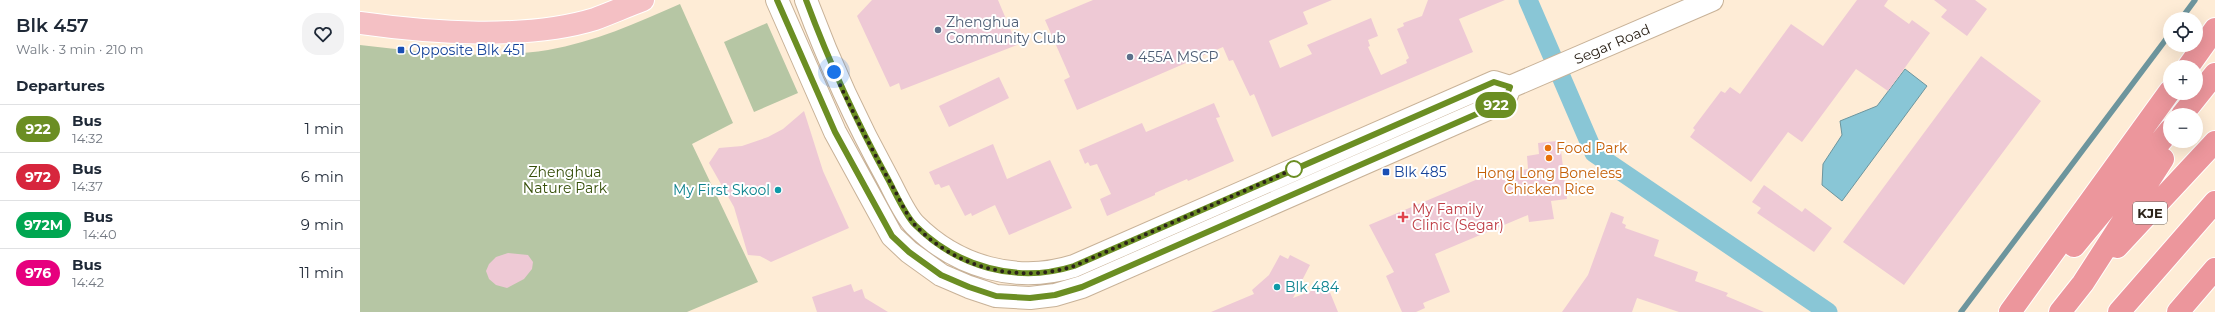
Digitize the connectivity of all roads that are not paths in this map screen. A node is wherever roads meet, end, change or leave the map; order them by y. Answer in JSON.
{"nodes":[{"id":1,"x":643,"y":0,"type":"edge"},
{"id":2,"x":777,"y":0,"type":"edge"},
{"id":3,"x":806,"y":0,"type":"edge"},
{"id":4,"x":1712,"y":0,"type":"edge"},
{"id":5,"x":360,"y":23,"type":"edge"},
{"id":6,"x":2215,"y":29,"type":"edge"},
{"id":7,"x":2193,"y":60,"type":"edge"},
{"id":8,"x":2215,"y":74,"type":"edge"},
{"id":9,"x":2215,"y":82,"type":"edge"},
{"id":10,"x":1510,"y":87,"type":"junction"},
{"id":11,"x":2163,"y":100,"type":"edge"},
{"id":12,"x":2188,"y":108,"type":"edge"},
{"id":13,"x":2197,"y":108,"type":"edge"},
{"id":14,"x":2163,"y":138,"type":"edge"},
{"id":15,"x":2215,"y":142,"type":"edge"},
{"id":16,"x":2170,"y":148,"type":"edge"},
{"id":17,"x":2215,"y":202,"type":"edge"},
{"id":18,"x":2215,"y":269,"type":"edge"},
{"id":19,"x":2083,"y":283,"type":"junction"},
{"id":20,"x":2010,"y":312,"type":"edge"},
{"id":21,"x":2017,"y":312,"type":"edge"},
{"id":22,"x":2060,"y":312,"type":"edge"},
{"id":23,"x":2119,"y":312,"type":"edge"},
{"id":24,"x":2178,"y":312,"type":"edge"}],
"edges":[{"from":1,"to":5,"type":"main road"},
{"from":2,"to":10,"type":"street"},
{"from":3,"to":10,"type":"street"},
{"from":4,"to":10,"type":"street","name":"Segar Road"},
{"from":6,"to":7,"type":"highway"},
{"from":8,"to":12,"type":"highway"},
{"from":9,"to":13,"type":"highway"},
{"from":11,"to":20,"type":"highway"},
{"from":14,"to":21,"type":"highway"},
{"from":15,"to":19,"type":"highway","number":"KJE"},
{"from":16,"to":19,"type":"highway"},
{"from":17,"to":23,"type":"highway"},
{"from":18,"to":24,"type":"highway"},
{"from":19,"to":22,"type":"highway","number":"KJE"}]}
